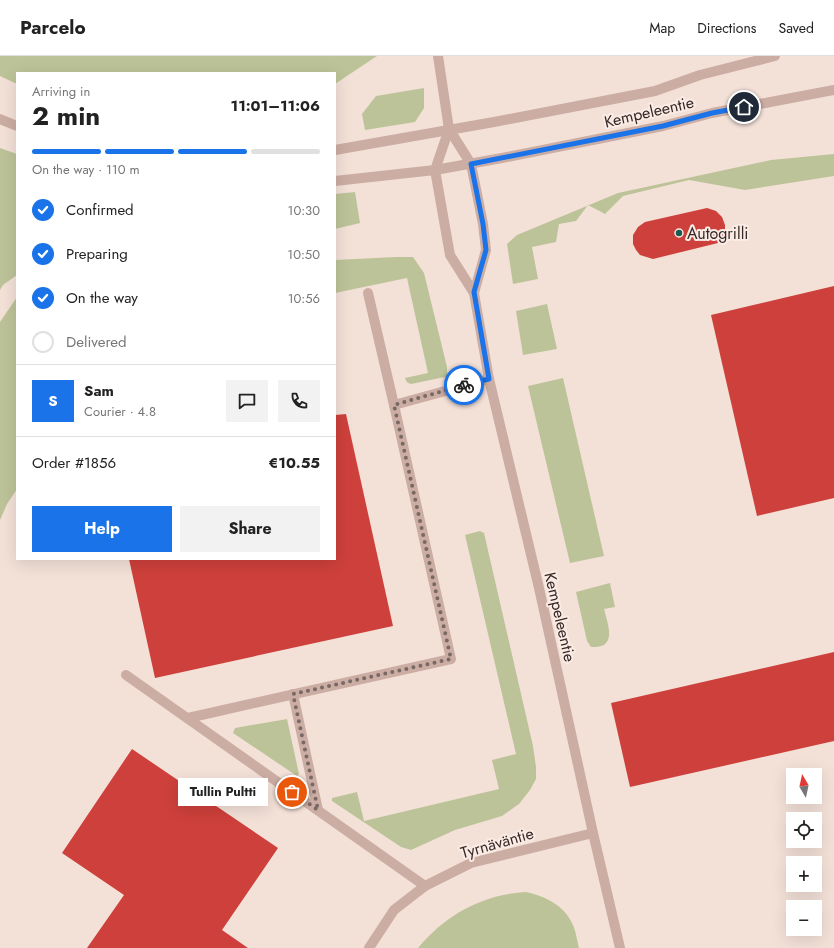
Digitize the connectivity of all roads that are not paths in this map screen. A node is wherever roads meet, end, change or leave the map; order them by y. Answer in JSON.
{"nodes":[{"id":1,"x":438,"y":56,"type":"edge"},
{"id":2,"x":775,"y":56,"type":"edge"},
{"id":3,"x":834,"y":90,"type":"edge"},
{"id":4,"x":0,"y":119,"type":"edge"},
{"id":5,"x":16,"y":126,"type":"edge"},
{"id":6,"x":450,"y":129,"type":"junction"},
{"id":7,"x":336,"y":150,"type":"edge"},
{"id":8,"x":471,"y":164,"type":"junction"},
{"id":9,"x":435,"y":170,"type":"junction"},
{"id":10,"x":336,"y":181,"type":"edge"},
{"id":11,"x":474,"y":292,"type":"junction"},
{"id":12,"x":368,"y":293,"type":"dead end"},
{"id":13,"x":489,"y":379,"type":"junction"},
{"id":14,"x":394,"y":405,"type":"junction"},
{"id":15,"x":126,"y":675,"type":"dead end"},
{"id":16,"x":293,"y":694,"type":"junction"},
{"id":17,"x":188,"y":718,"type":"junction"},
{"id":18,"x":318,"y":810,"type":"junction"},
{"id":19,"x":593,"y":833,"type":"junction"},
{"id":20,"x":425,"y":886,"type":"junction"},
{"id":21,"x":369,"y":948,"type":"edge"},
{"id":22,"x":620,"y":948,"type":"edge"}],
"edges":[{"from":1,"to":6,"type":"street"},
{"from":2,"to":6,"type":"street","name":"Kempeleentie"},
{"from":3,"to":8,"type":"street","name":"Kempeleentie"},
{"from":4,"to":5,"type":"street"},
{"from":6,"to":7,"type":"street"},
{"from":6,"to":8,"type":"street","name":"Kempeleentie"},
{"from":6,"to":9,"type":"street"},
{"from":8,"to":9,"type":"street","name":"Kempeleentie"},
{"from":8,"to":11,"type":"street","name":"Kempeleentie"},
{"from":9,"to":10,"type":"street"},
{"from":9,"to":11,"type":"street","name":"Kempeleentie"},
{"from":11,"to":13,"type":"street","name":"Kempeleentie"},
{"from":12,"to":14,"type":"street"},
{"from":13,"to":14,"type":"street"},
{"from":13,"to":19,"type":"street","name":"Kempeleentie"},
{"from":14,"to":16,"type":"street"},
{"from":15,"to":17,"type":"street"},
{"from":16,"to":17,"type":"street"},
{"from":16,"to":18,"type":"street"},
{"from":17,"to":18,"type":"street"},
{"from":18,"to":20,"type":"street"},
{"from":19,"to":20,"type":"street","name":"Tyrnäväntie"},
{"from":19,"to":22,"type":"street","name":"Kempeleentie"},
{"from":20,"to":21,"type":"street","name":"Tyrnäväntie"}]}
